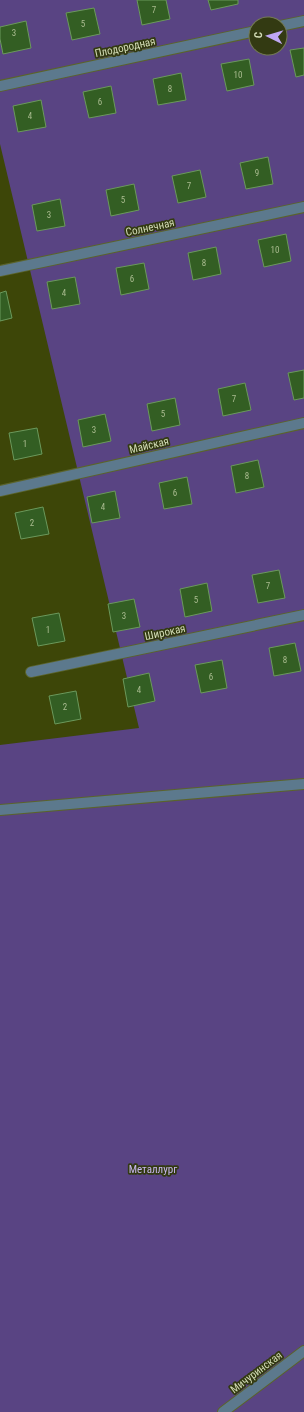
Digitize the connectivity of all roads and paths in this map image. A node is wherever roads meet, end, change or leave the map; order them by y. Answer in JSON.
{"nodes":[{"id":1,"x":304,"y":21,"type":"edge"},
{"id":2,"x":288,"y":24,"type":"edge"},
{"id":3,"x":248,"y":33,"type":"edge"},
{"id":4,"x":0,"y":86,"type":"edge"},
{"id":5,"x":304,"y":207,"type":"edge"},
{"id":6,"x":0,"y":271,"type":"edge"},
{"id":7,"x":304,"y":423,"type":"edge"},
{"id":8,"x":0,"y":491,"type":"edge"},
{"id":9,"x":304,"y":615,"type":"edge"},
{"id":10,"x":31,"y":672,"type":"dead end"},
{"id":11,"x":304,"y":784,"type":"edge"},
{"id":12,"x":0,"y":810,"type":"edge"},
{"id":13,"x":304,"y":1351,"type":"edge"},
{"id":14,"x":223,"y":1412,"type":"edge"}],
"edges":[{"from":1,"to":2,"type":"street"},
{"from":3,"to":4,"type":"street","name":"Плодородная"},
{"from":5,"to":6,"type":"street","name":"Солнечная"},
{"from":7,"to":8,"type":"street","name":"Майская"},
{"from":9,"to":10,"type":"street","name":"Широкая"},
{"from":11,"to":12,"type":"street"},
{"from":13,"to":14,"type":"street","name":"Мичуринская"}]}
